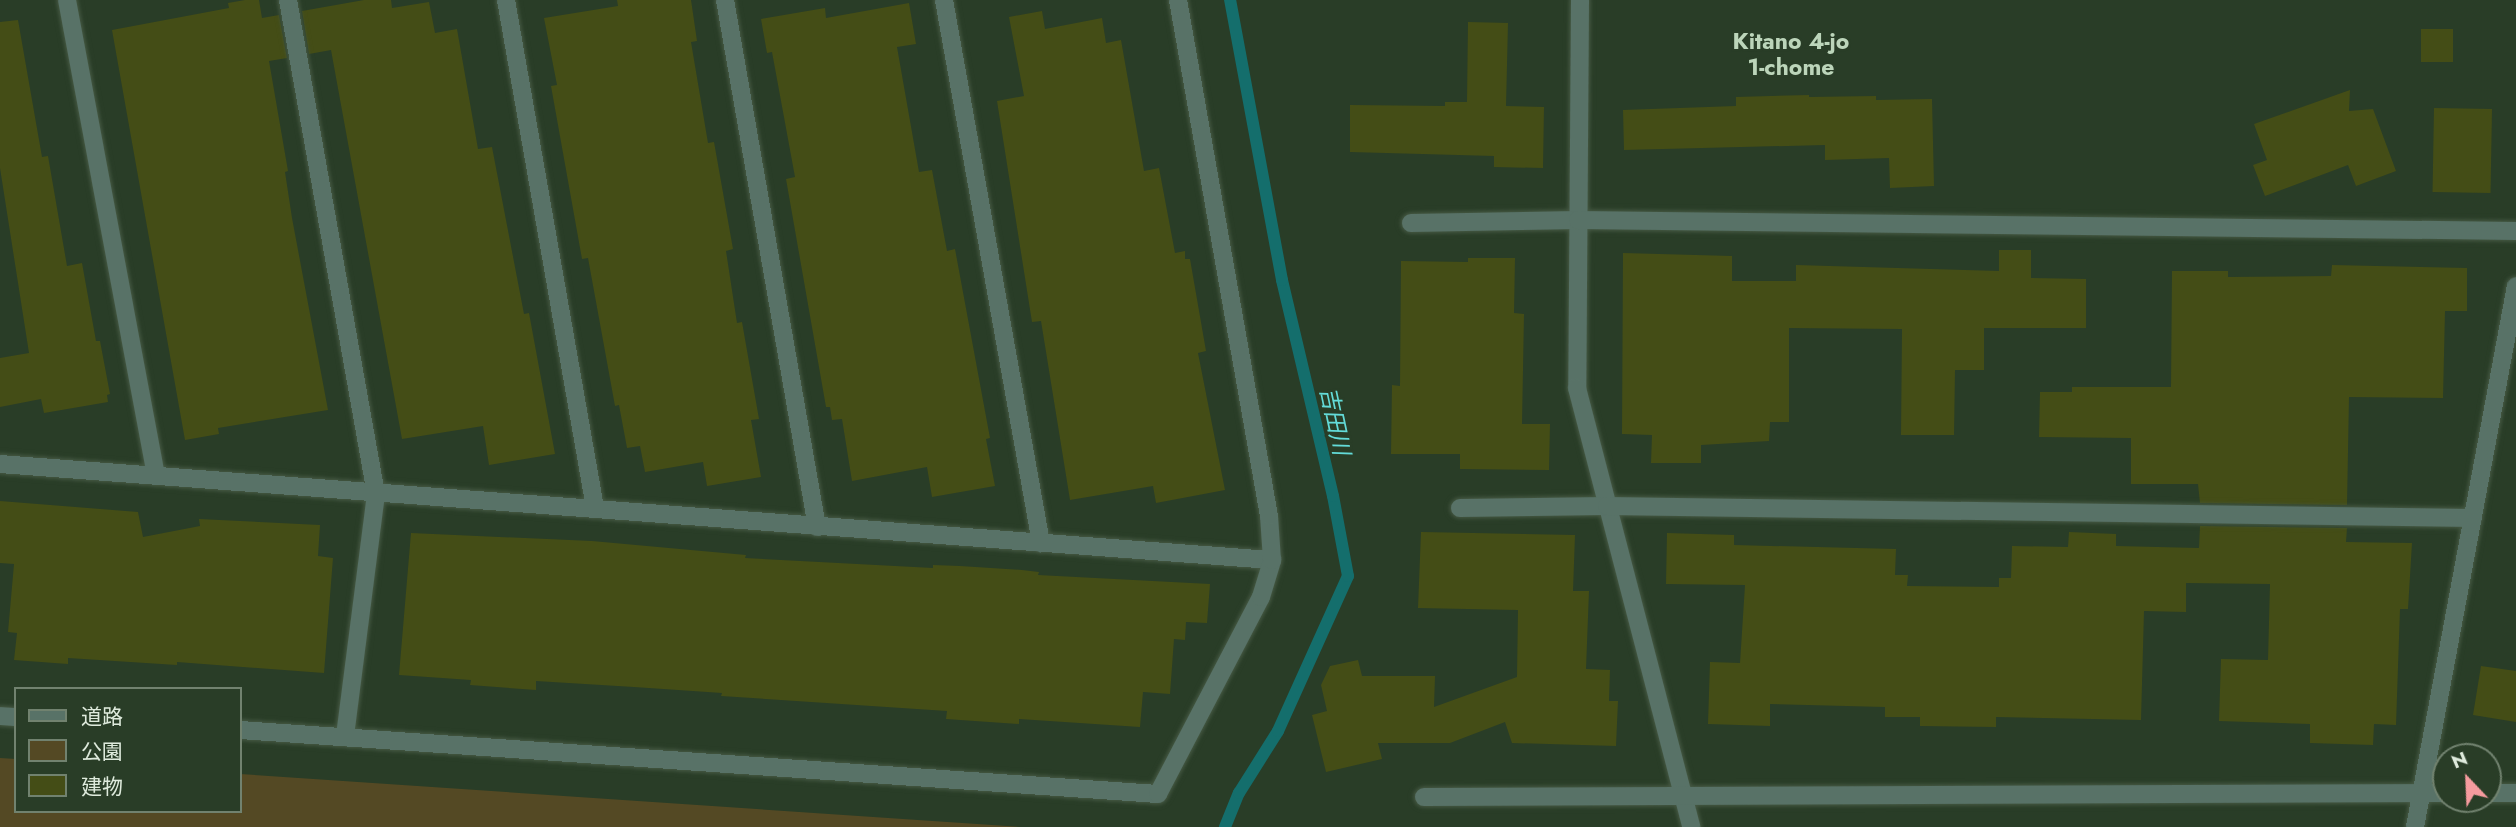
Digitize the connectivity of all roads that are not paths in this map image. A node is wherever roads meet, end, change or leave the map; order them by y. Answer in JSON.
{"nodes":[{"id":1,"x":67,"y":0,"type":"edge"},
{"id":2,"x":288,"y":0,"type":"edge"},
{"id":3,"x":506,"y":0,"type":"edge"},
{"id":4,"x":725,"y":0,"type":"edge"},
{"id":5,"x":944,"y":0,"type":"edge"},
{"id":6,"x":1178,"y":0,"type":"edge"},
{"id":7,"x":1580,"y":0,"type":"edge"},
{"id":8,"x":1578,"y":220,"type":"junction"},
{"id":9,"x":1411,"y":223,"type":"dead end"},
{"id":10,"x":2516,"y":231,"type":"edge"},
{"id":11,"x":2516,"y":286,"type":"edge"},
{"id":12,"x":0,"y":464,"type":"edge"},
{"id":13,"x":156,"y":474,"type":"junction"},
{"id":14,"x":376,"y":494,"type":"junction"},
{"id":15,"x":1607,"y":506,"type":"junction"},
{"id":16,"x":595,"y":508,"type":"junction"},
{"id":17,"x":1460,"y":508,"type":"dead end"},
{"id":18,"x":2473,"y":518,"type":"junction"},
{"id":19,"x":817,"y":527,"type":"junction"},
{"id":20,"x":1041,"y":543,"type":"junction"},
{"id":21,"x":1272,"y":559,"type":"junction"},
{"id":22,"x":242,"y":730,"type":"edge"},
{"id":23,"x":345,"y":737,"type":"junction"},
{"id":24,"x":2421,"y":793,"type":"junction"},
{"id":25,"x":2432,"y":793,"type":"edge"},
{"id":26,"x":1682,"y":794,"type":"junction"},
{"id":27,"x":1424,"y":797,"type":"dead end"},
{"id":28,"x":1691,"y":827,"type":"edge"},
{"id":29,"x":2415,"y":827,"type":"edge"}],
"edges":[{"from":1,"to":13,"type":"street"},
{"from":2,"to":14,"type":"street"},
{"from":3,"to":16,"type":"street"},
{"from":4,"to":19,"type":"street"},
{"from":5,"to":20,"type":"street"},
{"from":6,"to":21,"type":"street"},
{"from":7,"to":8,"type":"street"},
{"from":8,"to":9,"type":"street"},
{"from":8,"to":10,"type":"street"},
{"from":8,"to":15,"type":"street"},
{"from":11,"to":18,"type":"street"},
{"from":12,"to":13,"type":"street"},
{"from":13,"to":14,"type":"street"},
{"from":14,"to":16,"type":"street"},
{"from":14,"to":23,"type":"street"},
{"from":15,"to":17,"type":"street"},
{"from":15,"to":18,"type":"street"},
{"from":15,"to":26,"type":"street"},
{"from":16,"to":19,"type":"street"},
{"from":18,"to":24,"type":"street"},
{"from":19,"to":20,"type":"street"},
{"from":20,"to":21,"type":"street"},
{"from":21,"to":23,"type":"street"},
{"from":22,"to":23,"type":"street"},
{"from":24,"to":25,"type":"street"},
{"from":24,"to":26,"type":"street"},
{"from":24,"to":29,"type":"street"},
{"from":26,"to":27,"type":"street"},
{"from":26,"to":28,"type":"street"}]}
